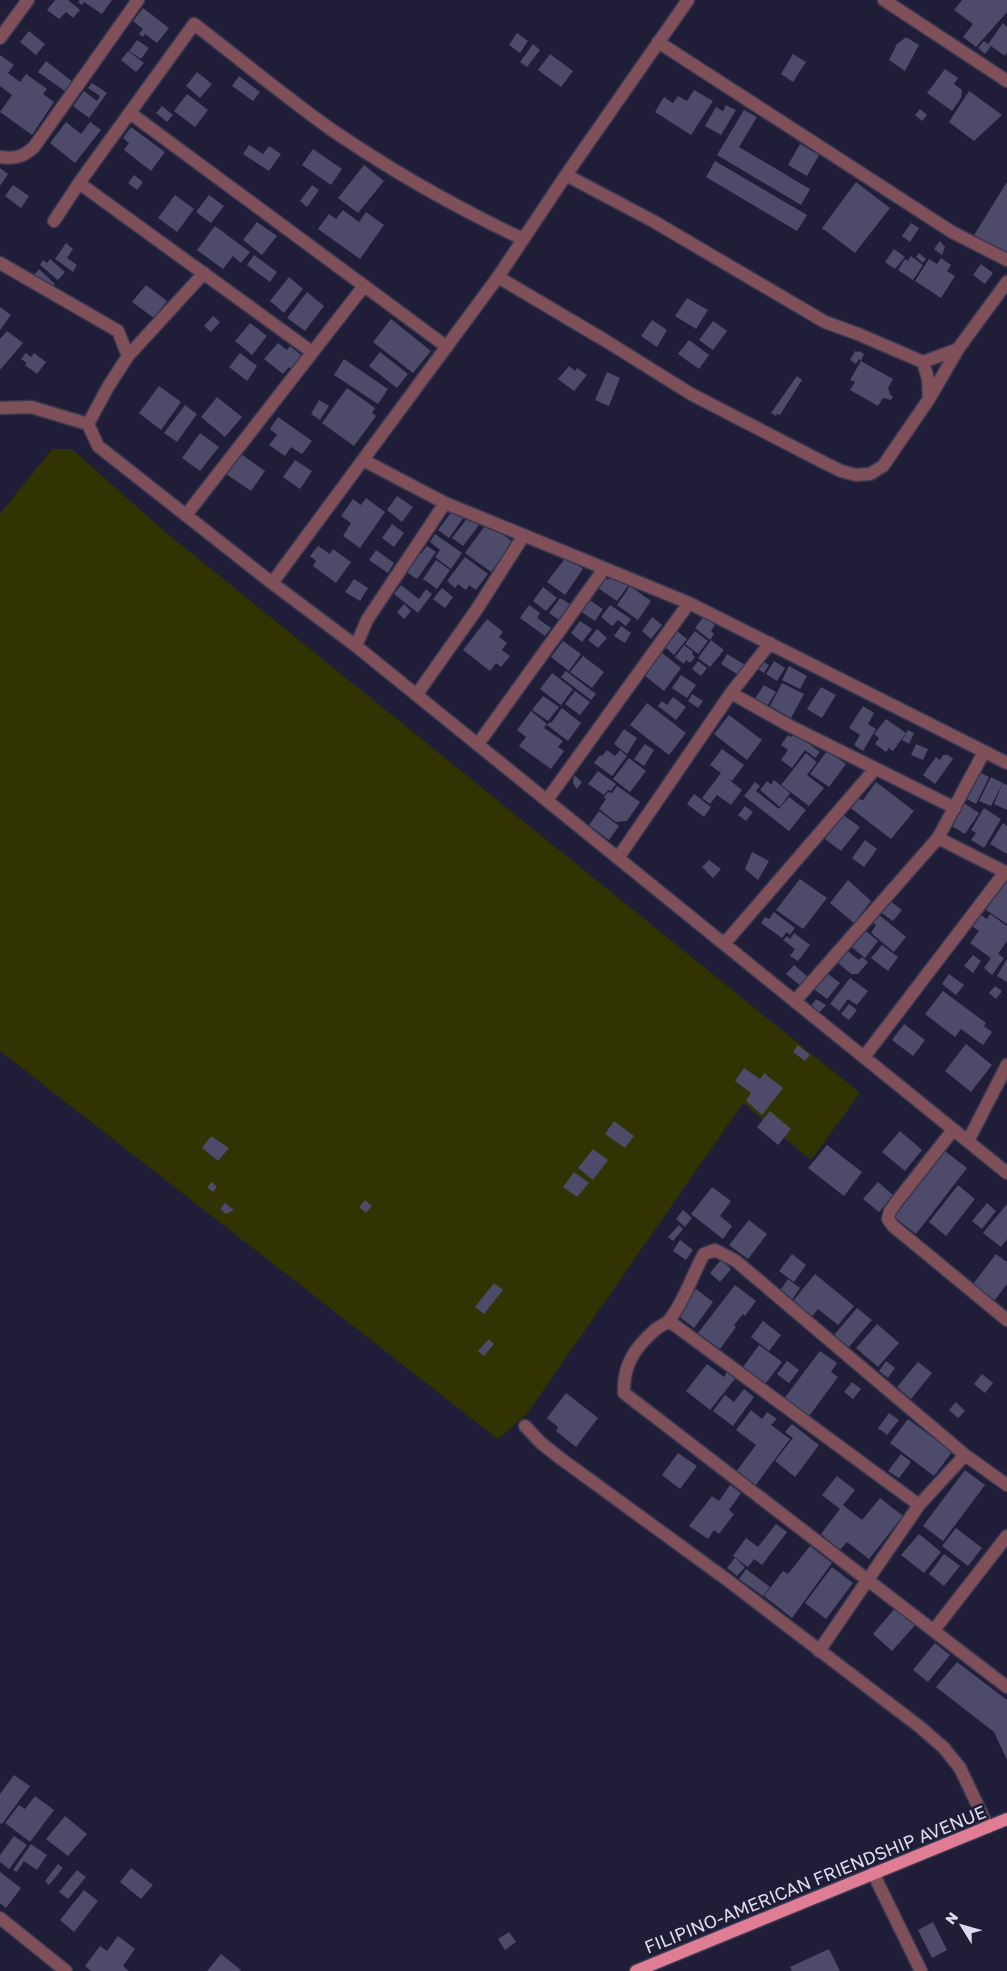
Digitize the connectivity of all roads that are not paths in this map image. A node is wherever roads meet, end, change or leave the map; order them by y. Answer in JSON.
{"nodes":[{"id":1,"x":28,"y":0,"type":"edge"},
{"id":2,"x":138,"y":0,"type":"edge"},
{"id":3,"x":688,"y":0,"type":"edge"},
{"id":4,"x":884,"y":0,"type":"edge"},
{"id":5,"x":0,"y":38,"type":"edge"},
{"id":6,"x":658,"y":42,"type":"junction"},
{"id":7,"x":1007,"y":81,"type":"edge"},
{"id":8,"x":130,"y":113,"type":"junction"},
{"id":9,"x":0,"y":157,"type":"edge"},
{"id":10,"x":566,"y":175,"type":"junction"},
{"id":11,"x":79,"y":183,"type":"junction"},
{"id":12,"x":54,"y":221,"type":"dead end"},
{"id":13,"x":523,"y":239,"type":"junction"},
{"id":14,"x":1007,"y":260,"type":"edge"},
{"id":15,"x":0,"y":262,"type":"edge"},
{"id":16,"x":204,"y":273,"type":"junction"},
{"id":17,"x":498,"y":277,"type":"junction"},
{"id":18,"x":1007,"y":282,"type":"edge"},
{"id":19,"x":364,"y":286,"type":"junction"},
{"id":20,"x":447,"y":347,"type":"junction"},
{"id":21,"x":958,"y":349,"type":"junction"},
{"id":22,"x":312,"y":352,"type":"junction"},
{"id":23,"x":128,"y":356,"type":"junction"},
{"id":24,"x":923,"y":362,"type":"junction"},
{"id":25,"x":929,"y":398,"type":"junction"},
{"id":26,"x":0,"y":408,"type":"edge"},
{"id":27,"x":88,"y":424,"type":"junction"},
{"id":28,"x":363,"y":460,"type":"junction"},
{"id":29,"x":446,"y":503,"type":"junction"},
{"id":30,"x":186,"y":515,"type":"junction"},
{"id":31,"x":524,"y":536,"type":"junction"},
{"id":32,"x":604,"y":569,"type":"junction"},
{"id":33,"x":272,"y":583,"type":"junction"},
{"id":34,"x":689,"y":603,"type":"junction"},
{"id":35,"x":770,"y":643,"type":"junction"},
{"id":36,"x":356,"y":646,"type":"junction"},
{"id":37,"x":731,"y":693,"type":"junction"},
{"id":38,"x":417,"y":694,"type":"junction"},
{"id":39,"x":478,"y":744,"type":"junction"},
{"id":40,"x":984,"y":752,"type":"junction"},
{"id":41,"x":1007,"y":763,"type":"edge"},
{"id":42,"x":875,"y":769,"type":"junction"},
{"id":43,"x":547,"y":800,"type":"junction"},
{"id":44,"x":954,"y":808,"type":"junction"},
{"id":45,"x":938,"y":838,"type":"junction"},
{"id":46,"x":618,"y":858,"type":"junction"},
{"id":47,"x":1006,"y":873,"type":"edge"},
{"id":48,"x":724,"y":944,"type":"junction"},
{"id":49,"x":795,"y":1001,"type":"junction"},
{"id":50,"x":864,"y":1057,"type":"junction"},
{"id":51,"x":1007,"y":1064,"type":"edge"},
{"id":52,"x":953,"y":1130,"type":"junction"},
{"id":53,"x":968,"y":1141,"type":"junction"},
{"id":54,"x":1007,"y":1173,"type":"edge"},
{"id":55,"x":1007,"y":1320,"type":"edge"},
{"id":56,"x":669,"y":1321,"type":"junction"},
{"id":57,"x":524,"y":1426,"type":"dead end"},
{"id":58,"x":966,"y":1455,"type":"junction"},
{"id":59,"x":1007,"y":1485,"type":"edge"},
{"id":60,"x":919,"y":1506,"type":"junction"},
{"id":61,"x":1007,"y":1536,"type":"edge"},
{"id":62,"x":868,"y":1581,"type":"junction"},
{"id":63,"x":934,"y":1630,"type":"junction"},
{"id":64,"x":819,"y":1651,"type":"junction"},
{"id":65,"x":1007,"y":1687,"type":"edge"},
{"id":66,"x":1007,"y":1819,"type":"edge"},
{"id":67,"x":988,"y":1827,"type":"junction"},
{"id":68,"x":873,"y":1874,"type":"junction"},
{"id":69,"x":0,"y":1918,"type":"edge"},
{"id":70,"x":66,"y":1971,"type":"edge"},
{"id":71,"x":636,"y":1971,"type":"edge"},
{"id":72,"x":921,"y":1971,"type":"edge"}],
"edges":[{"from":1,"to":5,"type":"street"},
{"from":2,"to":9,"type":"street"},
{"from":3,"to":6,"type":"street"},
{"from":4,"to":7,"type":"street"},
{"from":6,"to":10,"type":"street"},
{"from":6,"to":14,"type":"street"},
{"from":8,"to":11,"type":"street"},
{"from":8,"to":13,"type":"street"},
{"from":8,"to":19,"type":"street"},
{"from":10,"to":13,"type":"street"},
{"from":10,"to":24,"type":"street"},
{"from":11,"to":12,"type":"street"},
{"from":11,"to":16,"type":"street"},
{"from":13,"to":17,"type":"street"},
{"from":15,"to":23,"type":"street"},
{"from":16,"to":22,"type":"street"},
{"from":16,"to":23,"type":"street"},
{"from":17,"to":20,"type":"street"},
{"from":17,"to":25,"type":"street"},
{"from":18,"to":21,"type":"street"},
{"from":19,"to":20,"type":"street"},
{"from":19,"to":22,"type":"street"},
{"from":20,"to":28,"type":"street"},
{"from":21,"to":24,"type":"street"},
{"from":21,"to":25,"type":"street"},
{"from":22,"to":30,"type":"street"},
{"from":23,"to":27,"type":"street"},
{"from":24,"to":25,"type":"street"},
{"from":26,"to":27,"type":"street"},
{"from":27,"to":30,"type":"street"},
{"from":28,"to":29,"type":"street"},
{"from":28,"to":33,"type":"street"},
{"from":29,"to":31,"type":"street"},
{"from":29,"to":36,"type":"street"},
{"from":30,"to":33,"type":"street"},
{"from":31,"to":32,"type":"street"},
{"from":31,"to":38,"type":"street"},
{"from":32,"to":34,"type":"street"},
{"from":32,"to":39,"type":"street"},
{"from":33,"to":36,"type":"street"},
{"from":34,"to":35,"type":"street"},
{"from":34,"to":43,"type":"street"},
{"from":35,"to":37,"type":"street"},
{"from":35,"to":40,"type":"street"},
{"from":36,"to":38,"type":"street"},
{"from":37,"to":42,"type":"street"},
{"from":37,"to":46,"type":"street"},
{"from":38,"to":39,"type":"street"},
{"from":39,"to":43,"type":"street"},
{"from":40,"to":41,"type":"street"},
{"from":40,"to":44,"type":"street"},
{"from":42,"to":44,"type":"street"},
{"from":42,"to":48,"type":"street"},
{"from":43,"to":46,"type":"street"},
{"from":44,"to":45,"type":"street"},
{"from":45,"to":47,"type":"street"},
{"from":45,"to":49,"type":"street"},
{"from":46,"to":48,"type":"street"},
{"from":47,"to":50,"type":"street"},
{"from":48,"to":49,"type":"street"},
{"from":49,"to":50,"type":"street"},
{"from":50,"to":52,"type":"street"},
{"from":51,"to":53,"type":"street"},
{"from":52,"to":53,"type":"street"},
{"from":52,"to":55,"type":"street"},
{"from":53,"to":54,"type":"street"},
{"from":56,"to":58,"type":"street"},
{"from":56,"to":60,"type":"street"},
{"from":56,"to":62,"type":"street"},
{"from":57,"to":64,"type":"street"},
{"from":58,"to":59,"type":"street"},
{"from":58,"to":60,"type":"street"},
{"from":60,"to":62,"type":"street"},
{"from":61,"to":63,"type":"street"},
{"from":62,"to":63,"type":"street"},
{"from":62,"to":64,"type":"street"},
{"from":63,"to":65,"type":"street"},
{"from":64,"to":67,"type":"street"},
{"from":66,"to":67,"type":"main road","name":"FILIPINO-AMERICAN FRIENDSHIP AVENUE"},
{"from":67,"to":68,"type":"main road","name":"FILIPINO-AMERICAN FRIENDSHIP AVENUE"},
{"from":68,"to":71,"type":"main road","name":"FILIPINO-AMERICAN FRIENDSHIP AVENUE"},
{"from":68,"to":72,"type":"street"},
{"from":69,"to":70,"type":"street"}]}
